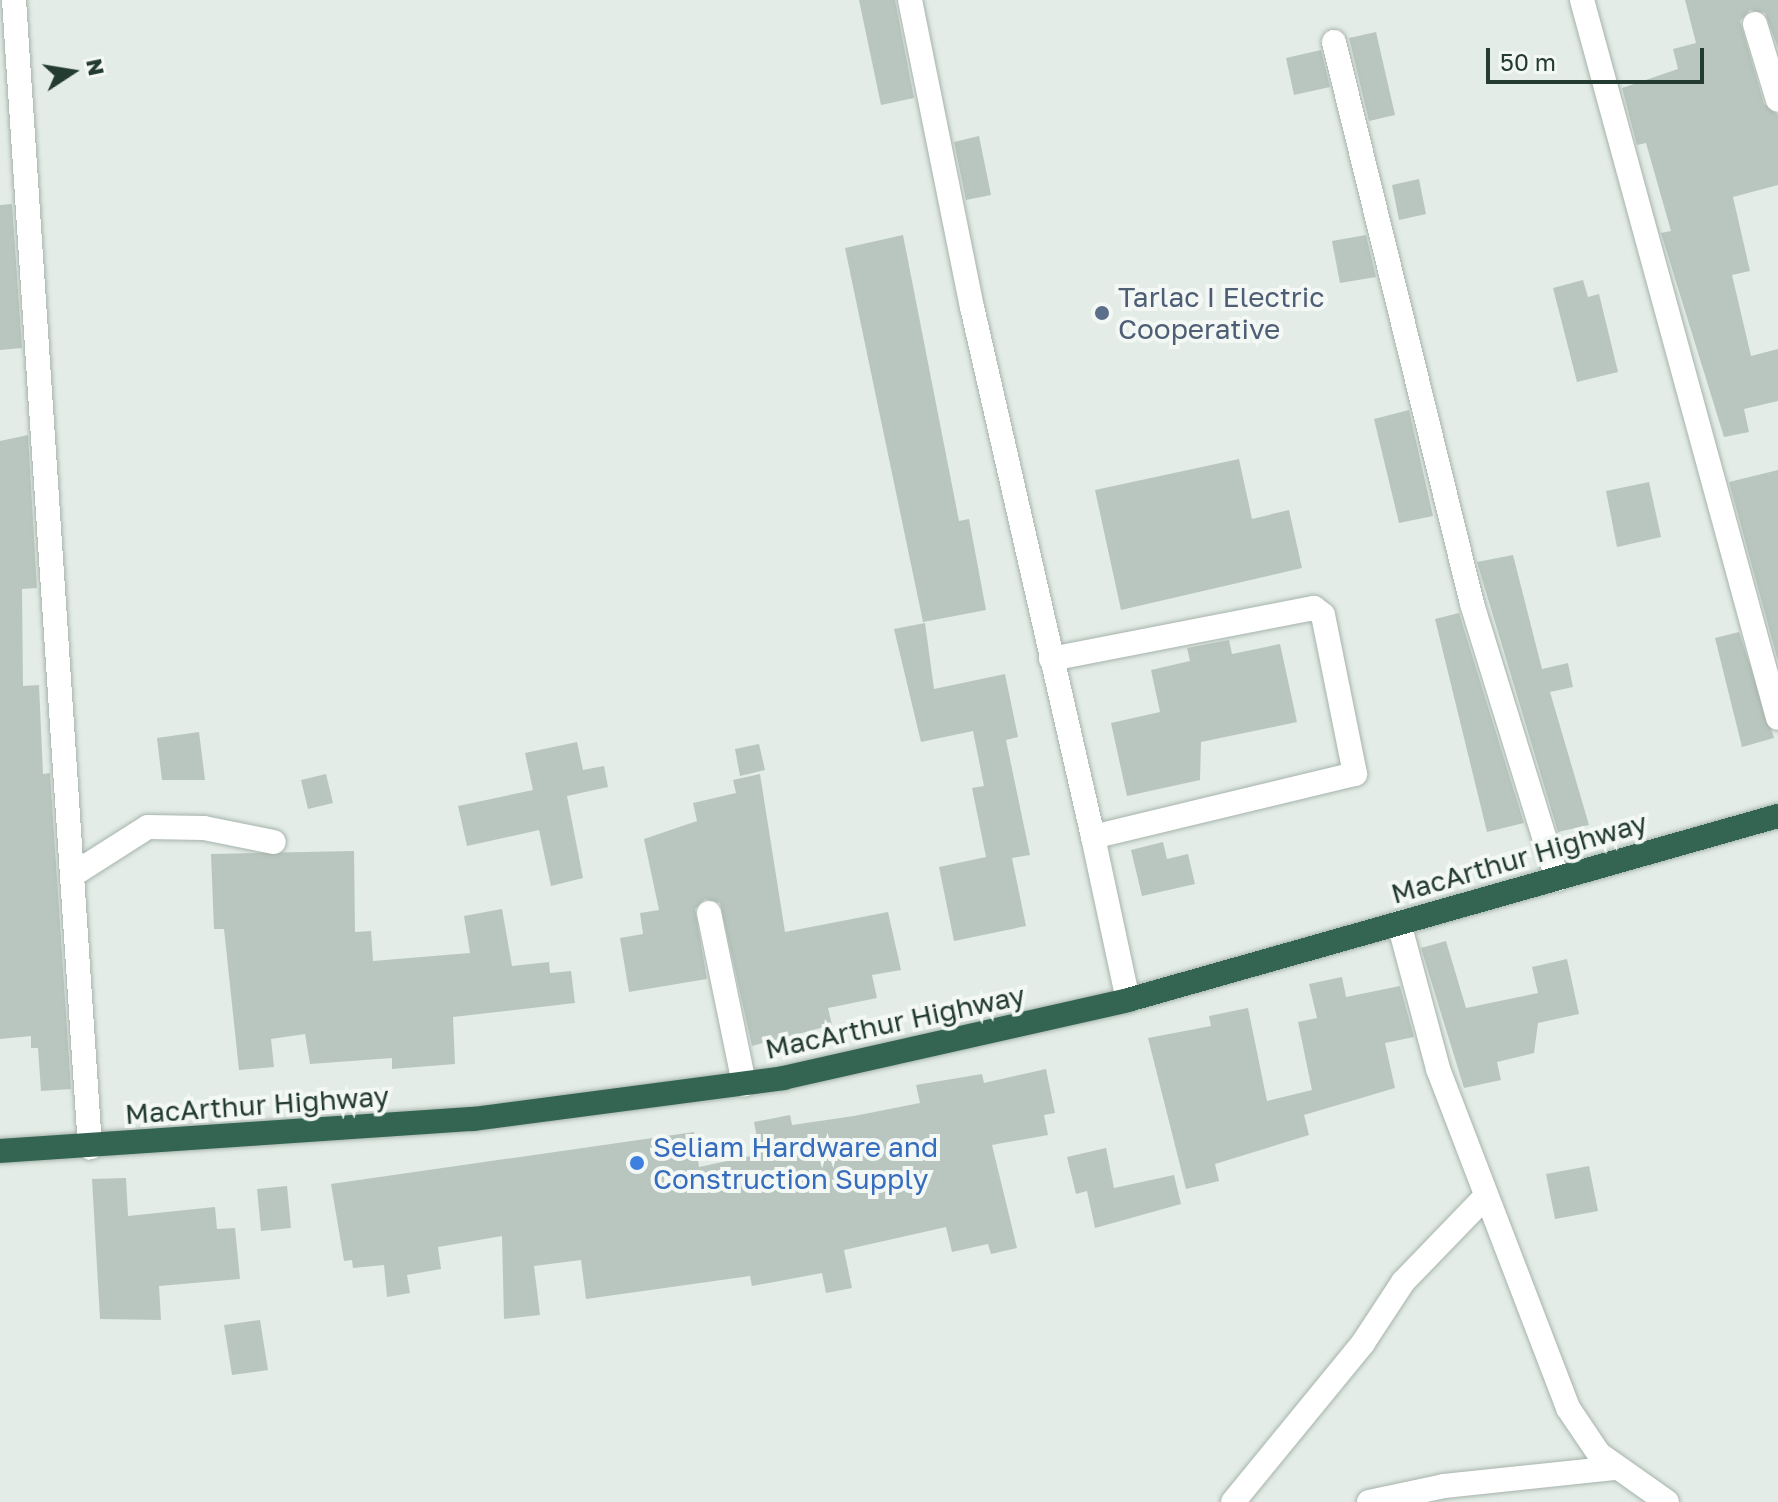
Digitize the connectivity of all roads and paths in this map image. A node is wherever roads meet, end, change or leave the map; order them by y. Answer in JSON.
{"nodes":[{"id":1,"x":14,"y":0,"type":"edge"},
{"id":2,"x":910,"y":0,"type":"edge"},
{"id":3,"x":1582,"y":0,"type":"edge"},
{"id":4,"x":1755,"y":24,"type":"dead end"},
{"id":5,"x":1334,"y":42,"type":"dead end"},
{"id":6,"x":1778,"y":100,"type":"edge"},
{"id":7,"x":1051,"y":659,"type":"junction"},
{"id":8,"x":1778,"y":718,"type":"edge"},
{"id":9,"x":1778,"y":816,"type":"edge"},
{"id":10,"x":1093,"y":837,"type":"junction"},
{"id":11,"x":274,"y":842,"type":"dead end"},
{"id":12,"x":77,"y":872,"type":"junction"},
{"id":13,"x":1557,"y":879,"type":"junction"},
{"id":14,"x":709,"y":913,"type":"dead end"},
{"id":15,"x":1399,"y":923,"type":"junction"},
{"id":16,"x":1128,"y":1000,"type":"junction"},
{"id":17,"x":744,"y":1084,"type":"junction"},
{"id":18,"x":90,"y":1147,"type":"junction"},
{"id":19,"x":0,"y":1151,"type":"edge"},
{"id":20,"x":1485,"y":1197,"type":"junction"},
{"id":21,"x":1616,"y":1468,"type":"junction"},
{"id":22,"x":1233,"y":1502,"type":"edge"},
{"id":23,"x":1369,"y":1502,"type":"edge"},
{"id":24,"x":1667,"y":1502,"type":"edge"}],
"edges":[{"from":1,"to":12,"type":"street"},
{"from":2,"to":7,"type":"street"},
{"from":3,"to":8,"type":"street"},
{"from":4,"to":6,"type":"street"},
{"from":5,"to":13,"type":"street"},
{"from":7,"to":10,"type":"street"},
{"from":7,"to":10,"type":"street"},
{"from":9,"to":13,"type":"highway","name":"MacArthur Highway"},
{"from":10,"to":16,"type":"street"},
{"from":11,"to":12,"type":"street"},
{"from":12,"to":18,"type":"street"},
{"from":13,"to":15,"type":"highway","name":"MacArthur Highway"},
{"from":14,"to":17,"type":"street"},
{"from":15,"to":16,"type":"highway","name":"MacArthur Highway"},
{"from":15,"to":20,"type":"street"},
{"from":16,"to":17,"type":"highway","name":"MacArthur Highway"},
{"from":17,"to":18,"type":"highway","name":"MacArthur Highway"},
{"from":18,"to":19,"type":"highway","name":"MacArthur Highway"},
{"from":20,"to":21,"type":"street"},
{"from":20,"to":22,"type":"street"},
{"from":21,"to":23,"type":"street"},
{"from":21,"to":24,"type":"street"}]}
